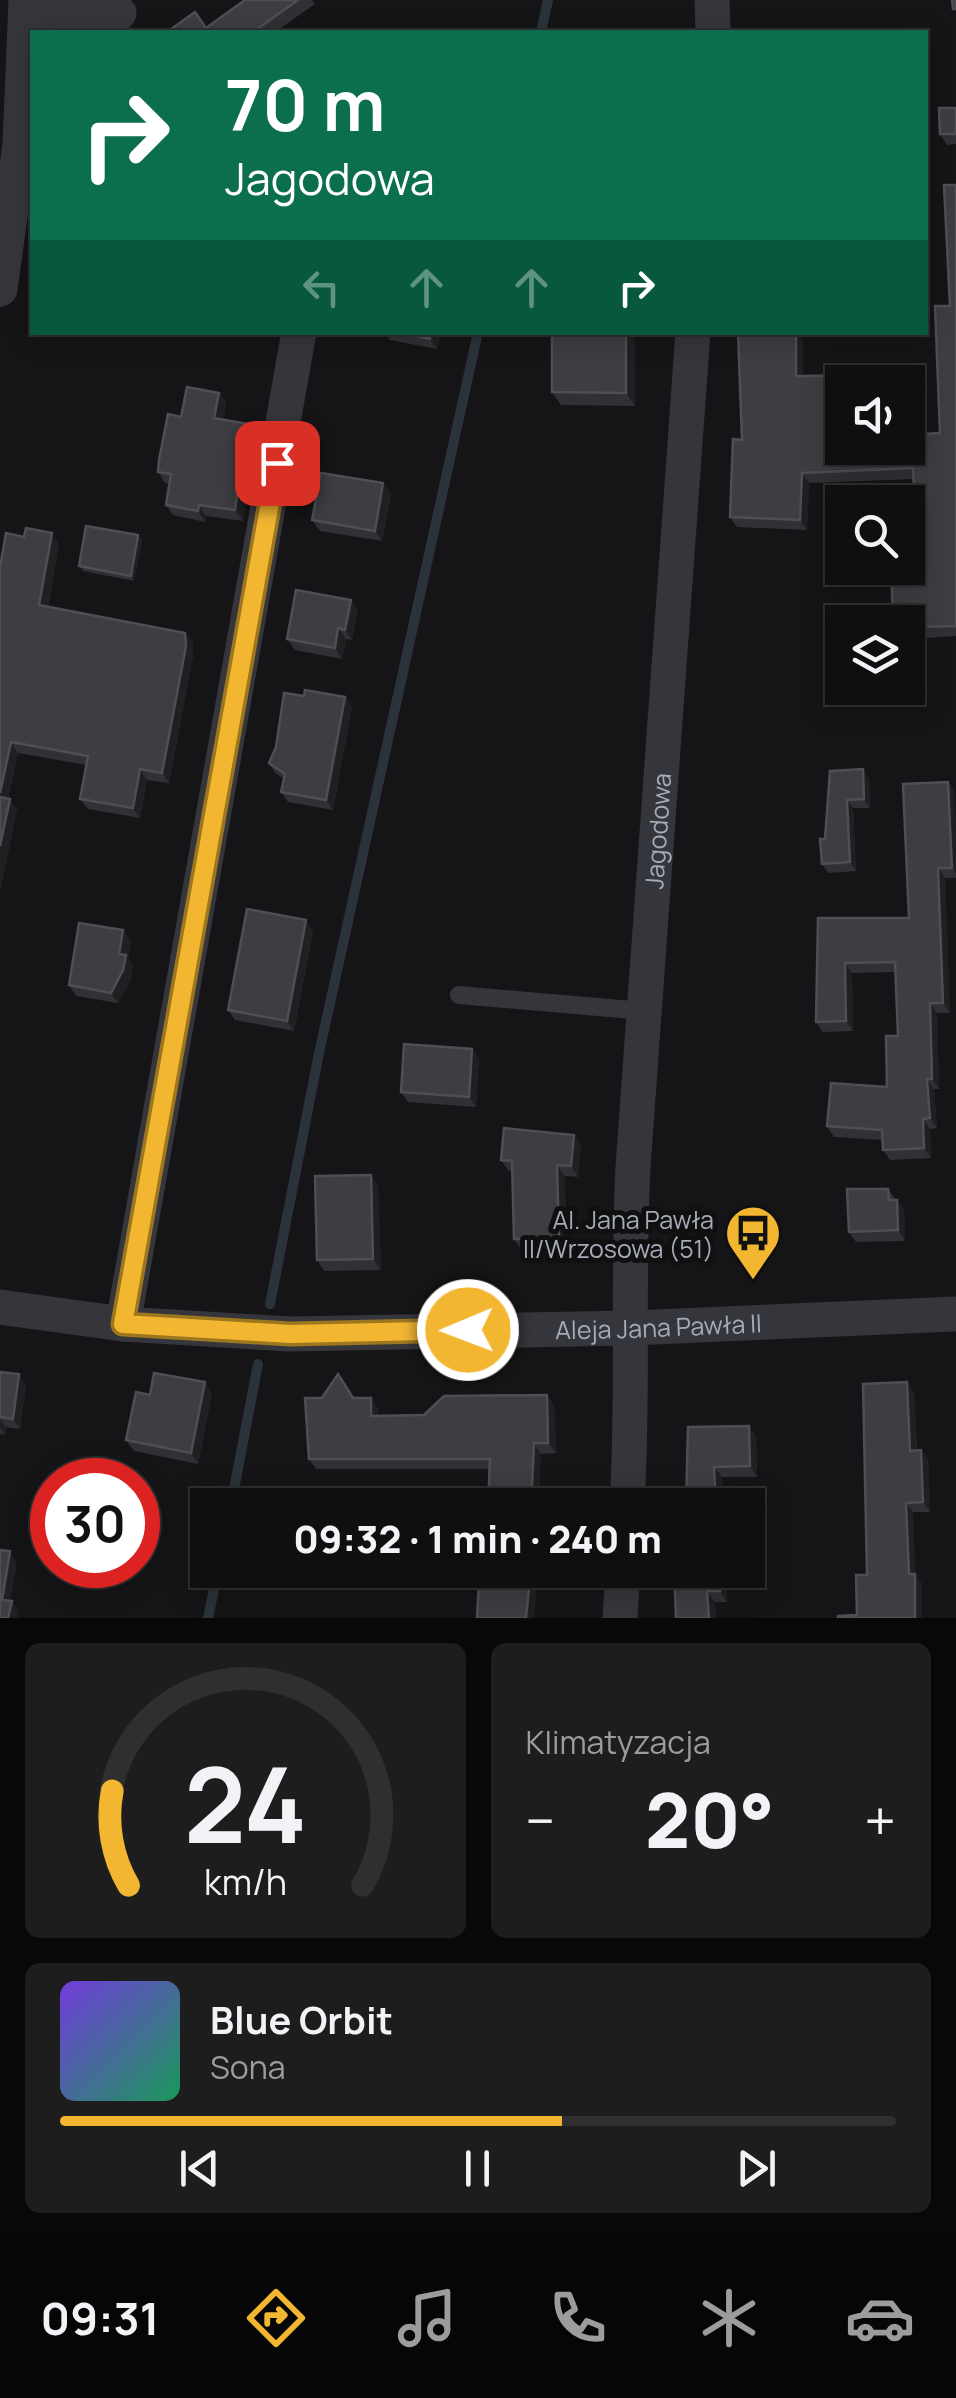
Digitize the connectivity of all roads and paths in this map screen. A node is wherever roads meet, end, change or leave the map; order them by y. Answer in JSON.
{"nodes":[{"id":1,"x":712,"y":0,"type":"edge"},
{"id":2,"x":26,"y":5,"type":"edge"},
{"id":3,"x":117,"y":15,"type":"edge"},
{"id":4,"x":713,"y":30,"type":"edge"},
{"id":5,"x":28,"y":81,"type":"edge"},
{"id":6,"x":0,"y":288,"type":"edge"},
{"id":7,"x":298,"y":335,"type":"edge"},
{"id":8,"x":693,"y":335,"type":"edge"},
{"id":9,"x":459,"y":996,"type":"dead end"},
{"id":10,"x":644,"y":1011,"type":"junction"},
{"id":11,"x":0,"y":1307,"type":"edge"},
{"id":12,"x":956,"y":1314,"type":"edge"},
{"id":13,"x":123,"y":1324,"type":"junction"},
{"id":14,"x":630,"y":1328,"type":"junction"},
{"id":15,"x":627,"y":1488,"type":"edge"},
{"id":16,"x":622,"y":1588,"type":"edge"},
{"id":17,"x":620,"y":1618,"type":"edge"}],
"edges":[{"from":1,"to":4,"type":"street"},
{"from":2,"to":3,"type":"street"},
{"from":2,"to":5,"type":"street"},
{"from":5,"to":6,"type":"street"},
{"from":7,"to":13,"type":"street"},
{"from":8,"to":10,"type":"street","name":"Jagodowa"},
{"from":9,"to":10,"type":"lane"},
{"from":10,"to":14,"type":"street","name":"Jagodowa"},
{"from":11,"to":13,"type":"street","name":"Aleja Jana Pawła II"},
{"from":12,"to":14,"type":"street","name":"Aleja Jana Pawła II"},
{"from":13,"to":14,"type":"street","name":"Aleja Jana Pawła II"},
{"from":14,"to":15,"type":"street","name":"Jagodowa"},
{"from":16,"to":17,"type":"street"}]}
